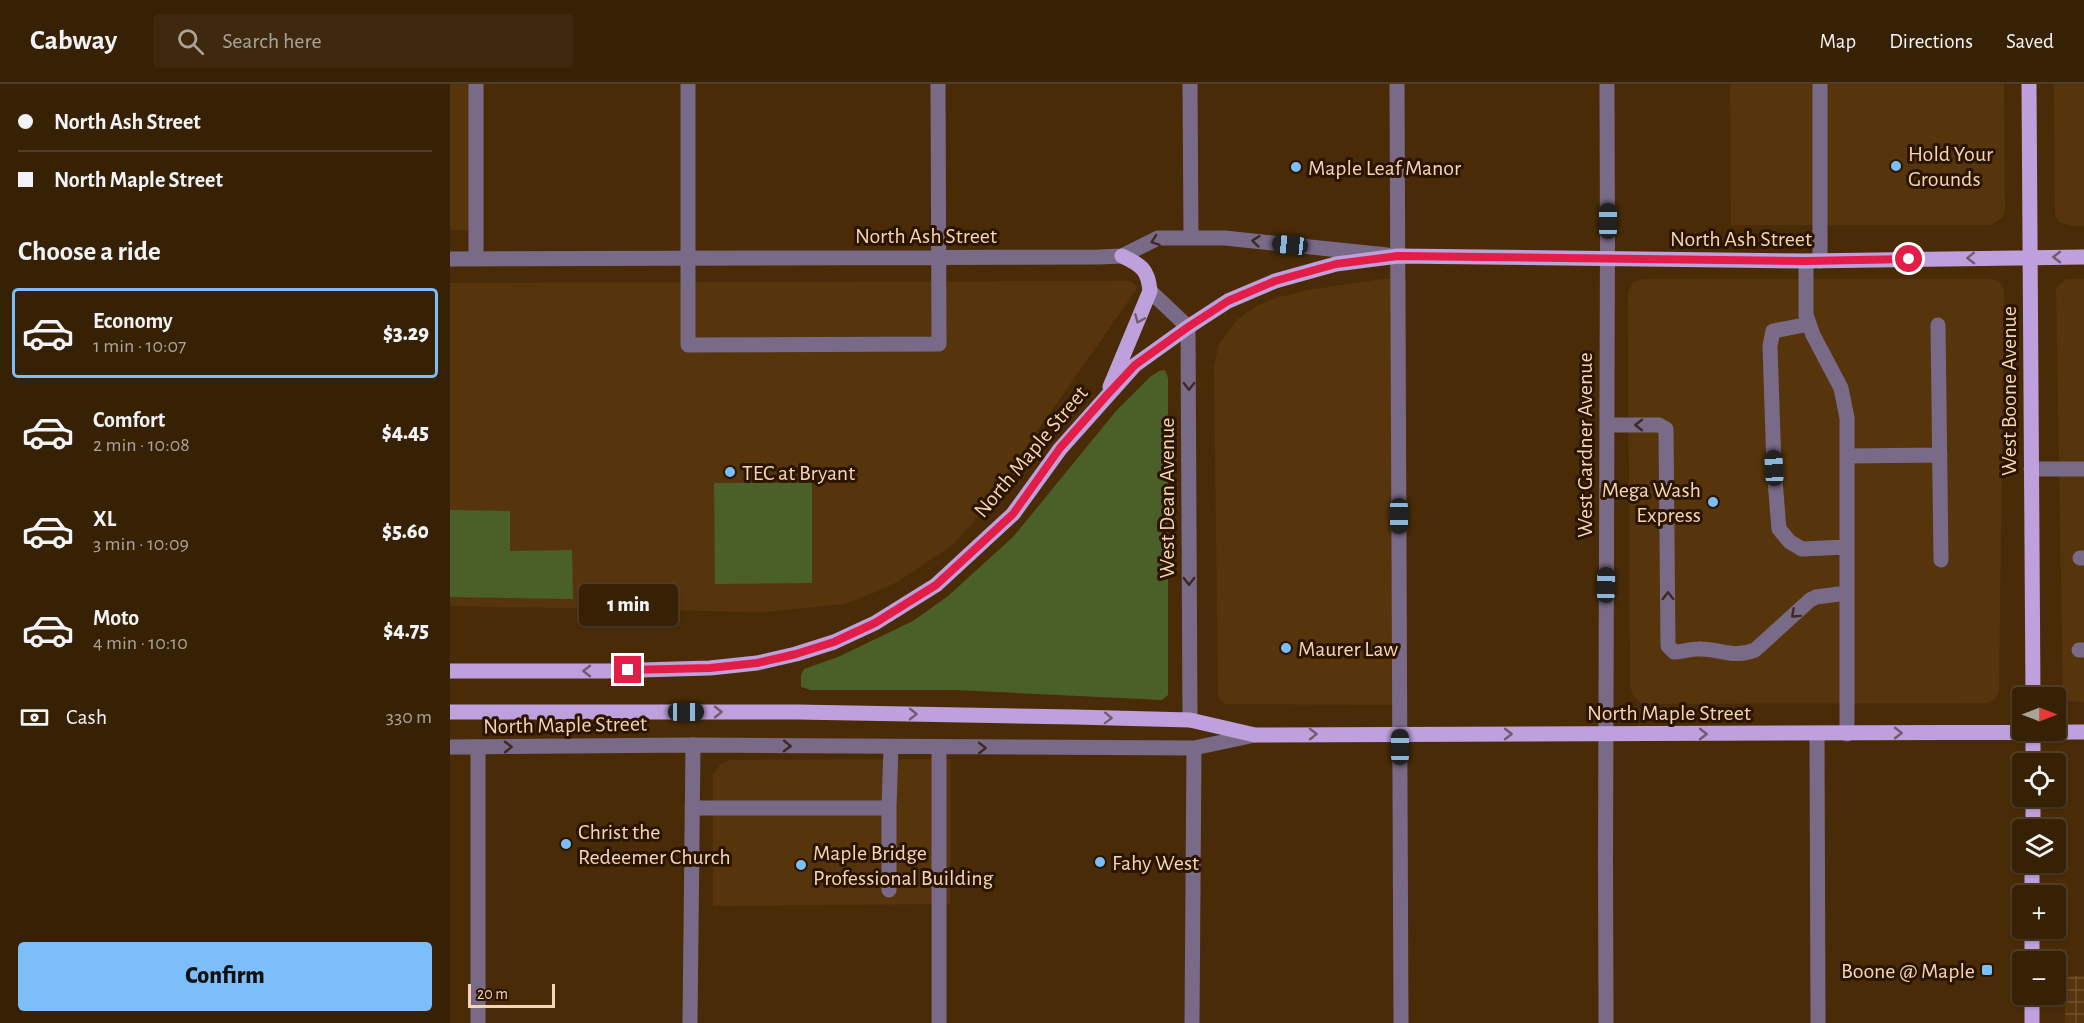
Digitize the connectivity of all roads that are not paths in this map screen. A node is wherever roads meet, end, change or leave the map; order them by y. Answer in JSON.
{"nodes":[{"id":1,"x":476,"y":84,"type":"edge"},
{"id":2,"x":688,"y":84,"type":"edge"},
{"id":3,"x":938,"y":84,"type":"edge"},
{"id":4,"x":1190,"y":84,"type":"edge"},
{"id":5,"x":1397,"y":84,"type":"edge"},
{"id":6,"x":1607,"y":84,"type":"edge"},
{"id":7,"x":1820,"y":84,"type":"edge"},
{"id":8,"x":2029,"y":84,"type":"edge"},
{"id":9,"x":1191,"y":238,"type":"junction"},
{"id":10,"x":1122,"y":256,"type":"junction"},
{"id":11,"x":1398,"y":256,"type":"junction"},
{"id":12,"x":939,"y":257,"type":"junction"},
{"id":13,"x":2030,"y":257,"type":"junction"},
{"id":14,"x":2084,"y":257,"type":"edge"},
{"id":15,"x":450,"y":259,"type":"edge"},
{"id":16,"x":476,"y":259,"type":"junction"},
{"id":17,"x":688,"y":259,"type":"junction"},
{"id":18,"x":1608,"y":259,"type":"junction"},
{"id":19,"x":1813,"y":261,"type":"junction"},
{"id":20,"x":1150,"y":291,"type":"junction"},
{"id":21,"x":1809,"y":324,"type":"junction"},
{"id":22,"x":1938,"y":325,"type":"dead end"},
{"id":23,"x":1188,"y":327,"type":"junction"},
{"id":24,"x":1107,"y":395,"type":"junction"},
{"id":25,"x":1607,"y":425,"type":"junction"},
{"id":26,"x":1940,"y":455,"type":"junction"},
{"id":27,"x":1847,"y":456,"type":"junction"},
{"id":28,"x":2031,"y":469,"type":"junction"},
{"id":29,"x":2084,"y":469,"type":"edge"},
{"id":30,"x":1847,"y":547,"type":"junction"},
{"id":31,"x":1941,"y":560,"type":"dead end"},
{"id":32,"x":1847,"y":593,"type":"junction"},
{"id":33,"x":450,"y":671,"type":"edge"},
{"id":34,"x":2033,"y":687,"type":"edge"},
{"id":35,"x":450,"y":712,"type":"edge"},
{"id":36,"x":1190,"y":720,"type":"junction"},
{"id":37,"x":2012,"y":732,"type":"edge"},
{"id":38,"x":2066,"y":732,"type":"edge"},
{"id":39,"x":2084,"y":732,"type":"edge"},
{"id":40,"x":1400,"y":733,"type":"junction"},
{"id":41,"x":1817,"y":733,"type":"junction"},
{"id":42,"x":1847,"y":734,"type":"junction"},
{"id":43,"x":1255,"y":735,"type":"junction"},
{"id":44,"x":1605,"y":735,"type":"junction"},
{"id":45,"x":693,"y":745,"type":"junction"},
{"id":46,"x":450,"y":747,"type":"edge"},
{"id":47,"x":478,"y":747,"type":"junction"},
{"id":48,"x":891,"y":747,"type":"junction"},
{"id":49,"x":939,"y":748,"type":"junction"},
{"id":50,"x":1194,"y":748,"type":"junction"},
{"id":51,"x":890,"y":807,"type":"junction"},
{"id":52,"x":692,"y":808,"type":"junction"},
{"id":53,"x":890,"y":891,"type":"dead end"},
{"id":54,"x":2032,"y":1005,"type":"edge"},
{"id":55,"x":478,"y":1023,"type":"edge"},
{"id":56,"x":690,"y":1023,"type":"edge"},
{"id":57,"x":939,"y":1023,"type":"edge"},
{"id":58,"x":1192,"y":1023,"type":"edge"},
{"id":59,"x":1401,"y":1023,"type":"edge"},
{"id":60,"x":1606,"y":1023,"type":"edge"},
{"id":61,"x":1818,"y":1023,"type":"edge"},
{"id":62,"x":2032,"y":1023,"type":"edge"}],
"edges":[{"from":1,"to":16,"type":"street"},
{"from":2,"to":17,"type":"street"},
{"from":3,"to":12,"type":"street"},
{"from":4,"to":9,"type":"street"},
{"from":5,"to":11,"type":"street"},
{"from":6,"to":18,"type":"street","name":"West Gardner Avenue"},
{"from":7,"to":19,"type":"street"},
{"from":8,"to":13,"type":"main road","name":"West Boone Avenue"},
{"from":9,"to":10,"type":"street","name":"North Ash Street","one_way":true},
{"from":11,"to":9,"type":"street","name":"North Ash Street","one_way":true},
{"from":10,"to":12,"type":"street","name":"North Ash Street"},
{"from":10,"to":20,"type":"main road"},
{"from":11,"to":18,"type":"main road","name":"North Ash Street"},
{"from":11,"to":23,"type":"main road","name":"North Ash Street"},
{"from":11,"to":40,"type":"street"},
{"from":12,"to":17,"type":"street","name":"North Ash Street"},
{"from":12,"to":17,"type":"street"},
{"from":14,"to":13,"type":"main road","name":"North Ash Street","one_way":true},
{"from":13,"to":19,"type":"main road","name":"North Ash Street","one_way":true},
{"from":13,"to":28,"type":"main road","name":"West Boone Avenue"},
{"from":15,"to":16,"type":"street","name":"North Ash Street"},
{"from":16,"to":17,"type":"street","name":"North Ash Street"},
{"from":18,"to":19,"type":"main road","name":"North Ash Street"},
{"from":18,"to":25,"type":"street","name":"West Gardner Avenue"},
{"from":19,"to":21,"type":"street"},
{"from":20,"to":23,"type":"street"},
{"from":20,"to":24,"type":"main road","one_way":true},
{"from":21,"to":27,"type":"street"},
{"from":21,"to":30,"type":"street"},
{"from":22,"to":26,"type":"street"},
{"from":23,"to":24,"type":"main road","name":"North Maple Street"},
{"from":23,"to":36,"type":"street","name":"West Dean Avenue","one_way":true},
{"from":24,"to":33,"type":"main road","name":"North Maple Street","one_way":true},
{"from":32,"to":25,"type":"street","one_way":true},
{"from":25,"to":44,"type":"street","name":"West Gardner Avenue"},
{"from":26,"to":27,"type":"street"},
{"from":26,"to":31,"type":"street"},
{"from":27,"to":30,"type":"street"},
{"from":28,"to":29,"type":"street"},
{"from":28,"to":34,"type":"main road","name":"West Boone Avenue"},
{"from":30,"to":32,"type":"street"},
{"from":32,"to":42,"type":"street"},
{"from":35,"to":36,"type":"main road","name":"North Maple Street","one_way":true},
{"from":36,"to":43,"type":"main road","name":"North Maple Street"},
{"from":42,"to":37,"type":"main road","name":"North Maple Street","one_way":true},
{"from":38,"to":39,"type":"main road","name":"North Maple Street"},
{"from":43,"to":40,"type":"main road","name":"North Maple Street","one_way":true},
{"from":40,"to":44,"type":"main road","name":"North Maple Street","one_way":true},
{"from":40,"to":59,"type":"street"},
{"from":41,"to":42,"type":"main road","name":"North Maple Street"},
{"from":44,"to":41,"type":"main road","name":"North Maple Street","one_way":true},
{"from":41,"to":61,"type":"street"},
{"from":43,"to":50,"type":"street","name":"North Maple Street"},
{"from":44,"to":60,"type":"street","name":"West Gardner Avenue"},
{"from":47,"to":45,"type":"street","name":"North Maple Street","one_way":true},
{"from":45,"to":48,"type":"street","name":"North Maple Street","one_way":true},
{"from":45,"to":52,"type":"street"},
{"from":46,"to":47,"type":"street","name":"North Maple Street"},
{"from":47,"to":55,"type":"street"},
{"from":48,"to":49,"type":"street","name":"North Maple Street"},
{"from":48,"to":51,"type":"street"},
{"from":49,"to":50,"type":"street","name":"North Maple Street","one_way":true},
{"from":49,"to":57,"type":"street"},
{"from":50,"to":58,"type":"street"},
{"from":51,"to":52,"type":"street"},
{"from":51,"to":53,"type":"street"},
{"from":52,"to":56,"type":"street"},
{"from":54,"to":62,"type":"main road"}]}
